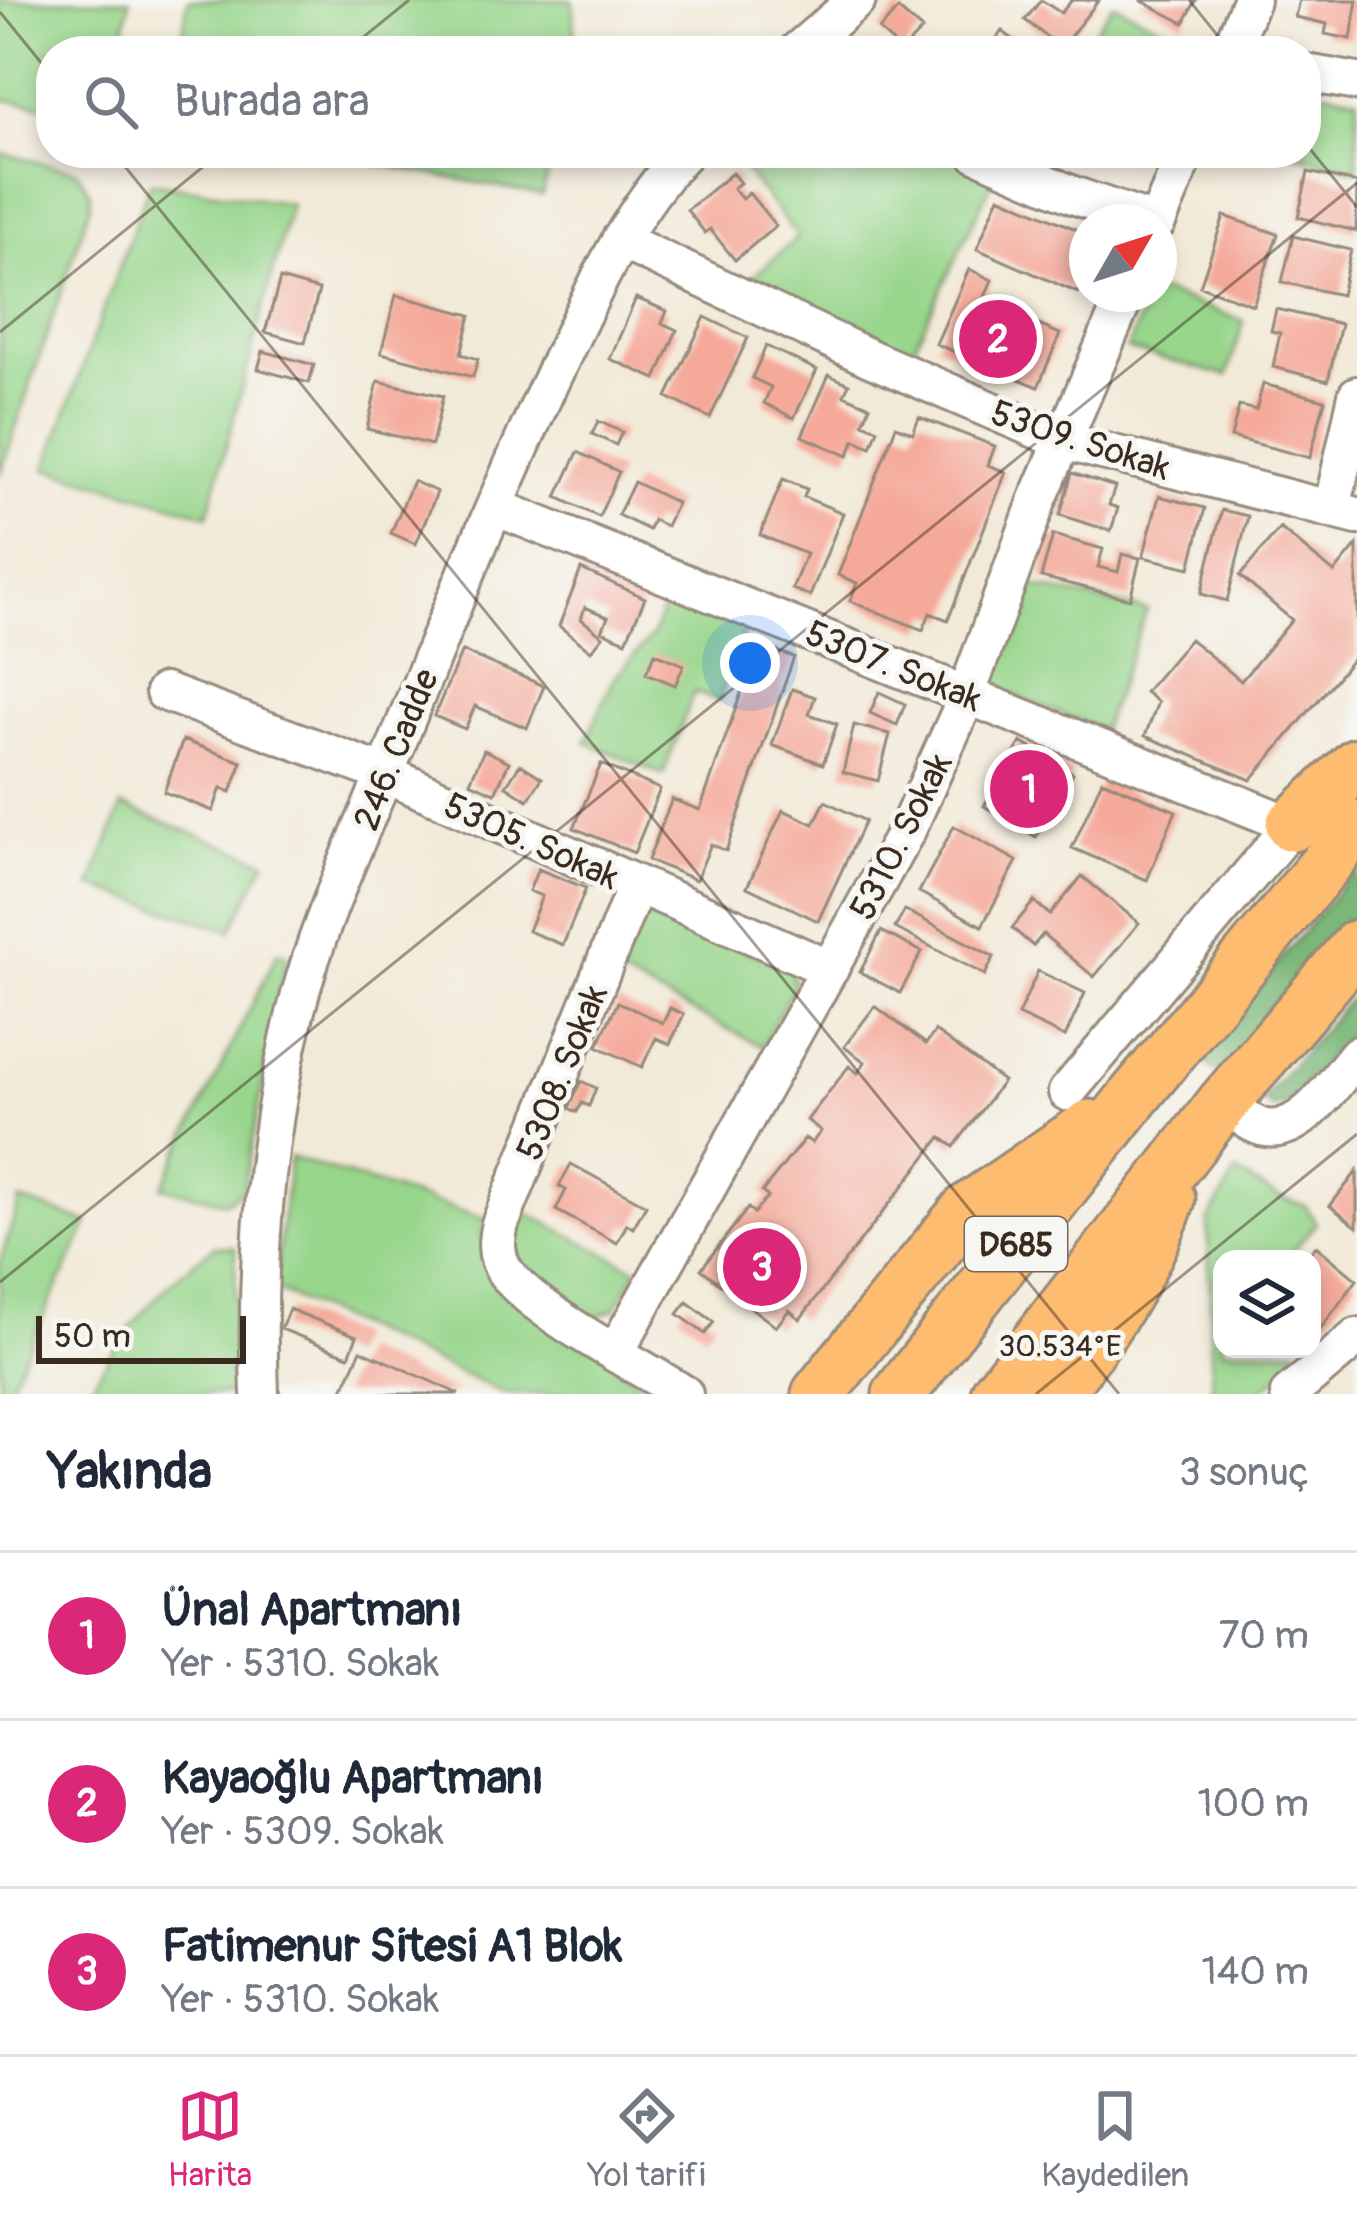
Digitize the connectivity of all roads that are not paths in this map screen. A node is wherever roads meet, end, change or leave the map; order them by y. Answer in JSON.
{"nodes":[{"id":1,"x":856,"y":0,"type":"edge"},
{"id":2,"x":1252,"y":0,"type":"edge"},
{"id":3,"x":823,"y":36,"type":"edge"},
{"id":4,"x":1236,"y":36,"type":"edge"},
{"id":5,"x":1321,"y":76,"type":"edge"},
{"id":6,"x":1357,"y":82,"type":"edge"},
{"id":7,"x":672,"y":168,"type":"edge"},
{"id":8,"x":1015,"y":168,"type":"edge"},
{"id":9,"x":1179,"y":168,"type":"edge"},
{"id":10,"x":1108,"y":204,"type":"edge"},
{"id":11,"x":1162,"y":204,"type":"edge"},
{"id":12,"x":620,"y":240,"type":"junction"},
{"id":13,"x":1118,"y":312,"type":"edge"},
{"id":14,"x":1357,"y":395,"type":"edge"},
{"id":15,"x":1063,"y":441,"type":"junction"},
{"id":16,"x":495,"y":507,"type":"junction"},
{"id":17,"x":1344,"y":513,"type":"edge"},
{"id":18,"x":164,"y":692,"type":"dead end"},
{"id":19,"x":967,"y":693,"type":"junction"},
{"id":20,"x":1357,"y":748,"type":"edge"},
{"id":21,"x":1357,"y":764,"type":"edge"},
{"id":22,"x":385,"y":774,"type":"junction"},
{"id":23,"x":1292,"y":825,"type":"junction"},
{"id":24,"x":1357,"y":826,"type":"edge"},
{"id":25,"x":636,"y":886,"type":"junction"},
{"id":26,"x":1357,"y":946,"type":"edge"},
{"id":27,"x":830,"y":970,"type":"junction"},
{"id":28,"x":1357,"y":1055,"type":"edge"},
{"id":29,"x":1067,"y":1092,"type":"dead end"},
{"id":30,"x":1135,"y":1095,"type":"junction"},
{"id":31,"x":1224,"y":1102,"type":"junction"},
{"id":32,"x":1184,"y":1153,"type":"junction"},
{"id":33,"x":1357,"y":1337,"type":"edge"},
{"id":34,"x":616,"y":1351,"type":"junction"},
{"id":35,"x":260,"y":1394,"type":"edge"},
{"id":36,"x":684,"y":1394,"type":"edge"},
{"id":37,"x":818,"y":1394,"type":"edge"},
{"id":38,"x":899,"y":1394,"type":"edge"},
{"id":39,"x":997,"y":1394,"type":"edge"},
{"id":40,"x":1055,"y":1394,"type":"edge"},
{"id":41,"x":1289,"y":1394,"type":"edge"}],
"edges":[{"from":1,"to":3,"type":"street"},
{"from":2,"to":4,"type":"street"},
{"from":5,"to":6,"type":"street"},
{"from":7,"to":12,"type":"street","name":"246. Cadde"},
{"from":8,"to":10,"type":"street"},
{"from":9,"to":11,"type":"street"},
{"from":12,"to":15,"type":"street","name":"5309. Sokak"},
{"from":12,"to":16,"type":"street","name":"246. Cadde"},
{"from":13,"to":15,"type":"street","name":"5310. Sokak"},
{"from":14,"to":17,"type":"street"},
{"from":15,"to":17,"type":"street","name":"5309. Sokak"},
{"from":15,"to":19,"type":"street","name":"5310. Sokak"},
{"from":16,"to":19,"type":"street","name":"5307. Sokak"},
{"from":16,"to":22,"type":"street","name":"246. Cadde"},
{"from":18,"to":22,"type":"street","name":"5305. Sokak"},
{"from":19,"to":23,"type":"street","name":"5307. Sokak"},
{"from":19,"to":27,"type":"street","name":"5310. Sokak"},
{"from":20,"to":23,"type":"street"},
{"from":21,"to":23,"type":"highway"},
{"from":22,"to":25,"type":"street","name":"5305. Sokak"},
{"from":22,"to":35,"type":"street","name":"246. Cadde"},
{"from":23,"to":29,"type":"street"},
{"from":24,"to":30,"type":"highway","number":"D685"},
{"from":25,"to":27,"type":"street","name":"5305. Sokak"},
{"from":25,"to":34,"type":"street","name":"5308. Sokak"},
{"from":26,"to":31,"type":"highway","number":"D685"},
{"from":27,"to":34,"type":"street","name":"5310. Sokak"},
{"from":28,"to":31,"type":"street"},
{"from":30,"to":37,"type":"highway"},
{"from":30,"to":38,"type":"highway","number":"D685"},
{"from":31,"to":32,"type":"highway","number":"D685"},
{"from":32,"to":39,"type":"highway","number":"D685"},
{"from":32,"to":40,"type":"highway"},
{"from":33,"to":41,"type":"street"},
{"from":34,"to":36,"type":"street"}]}
